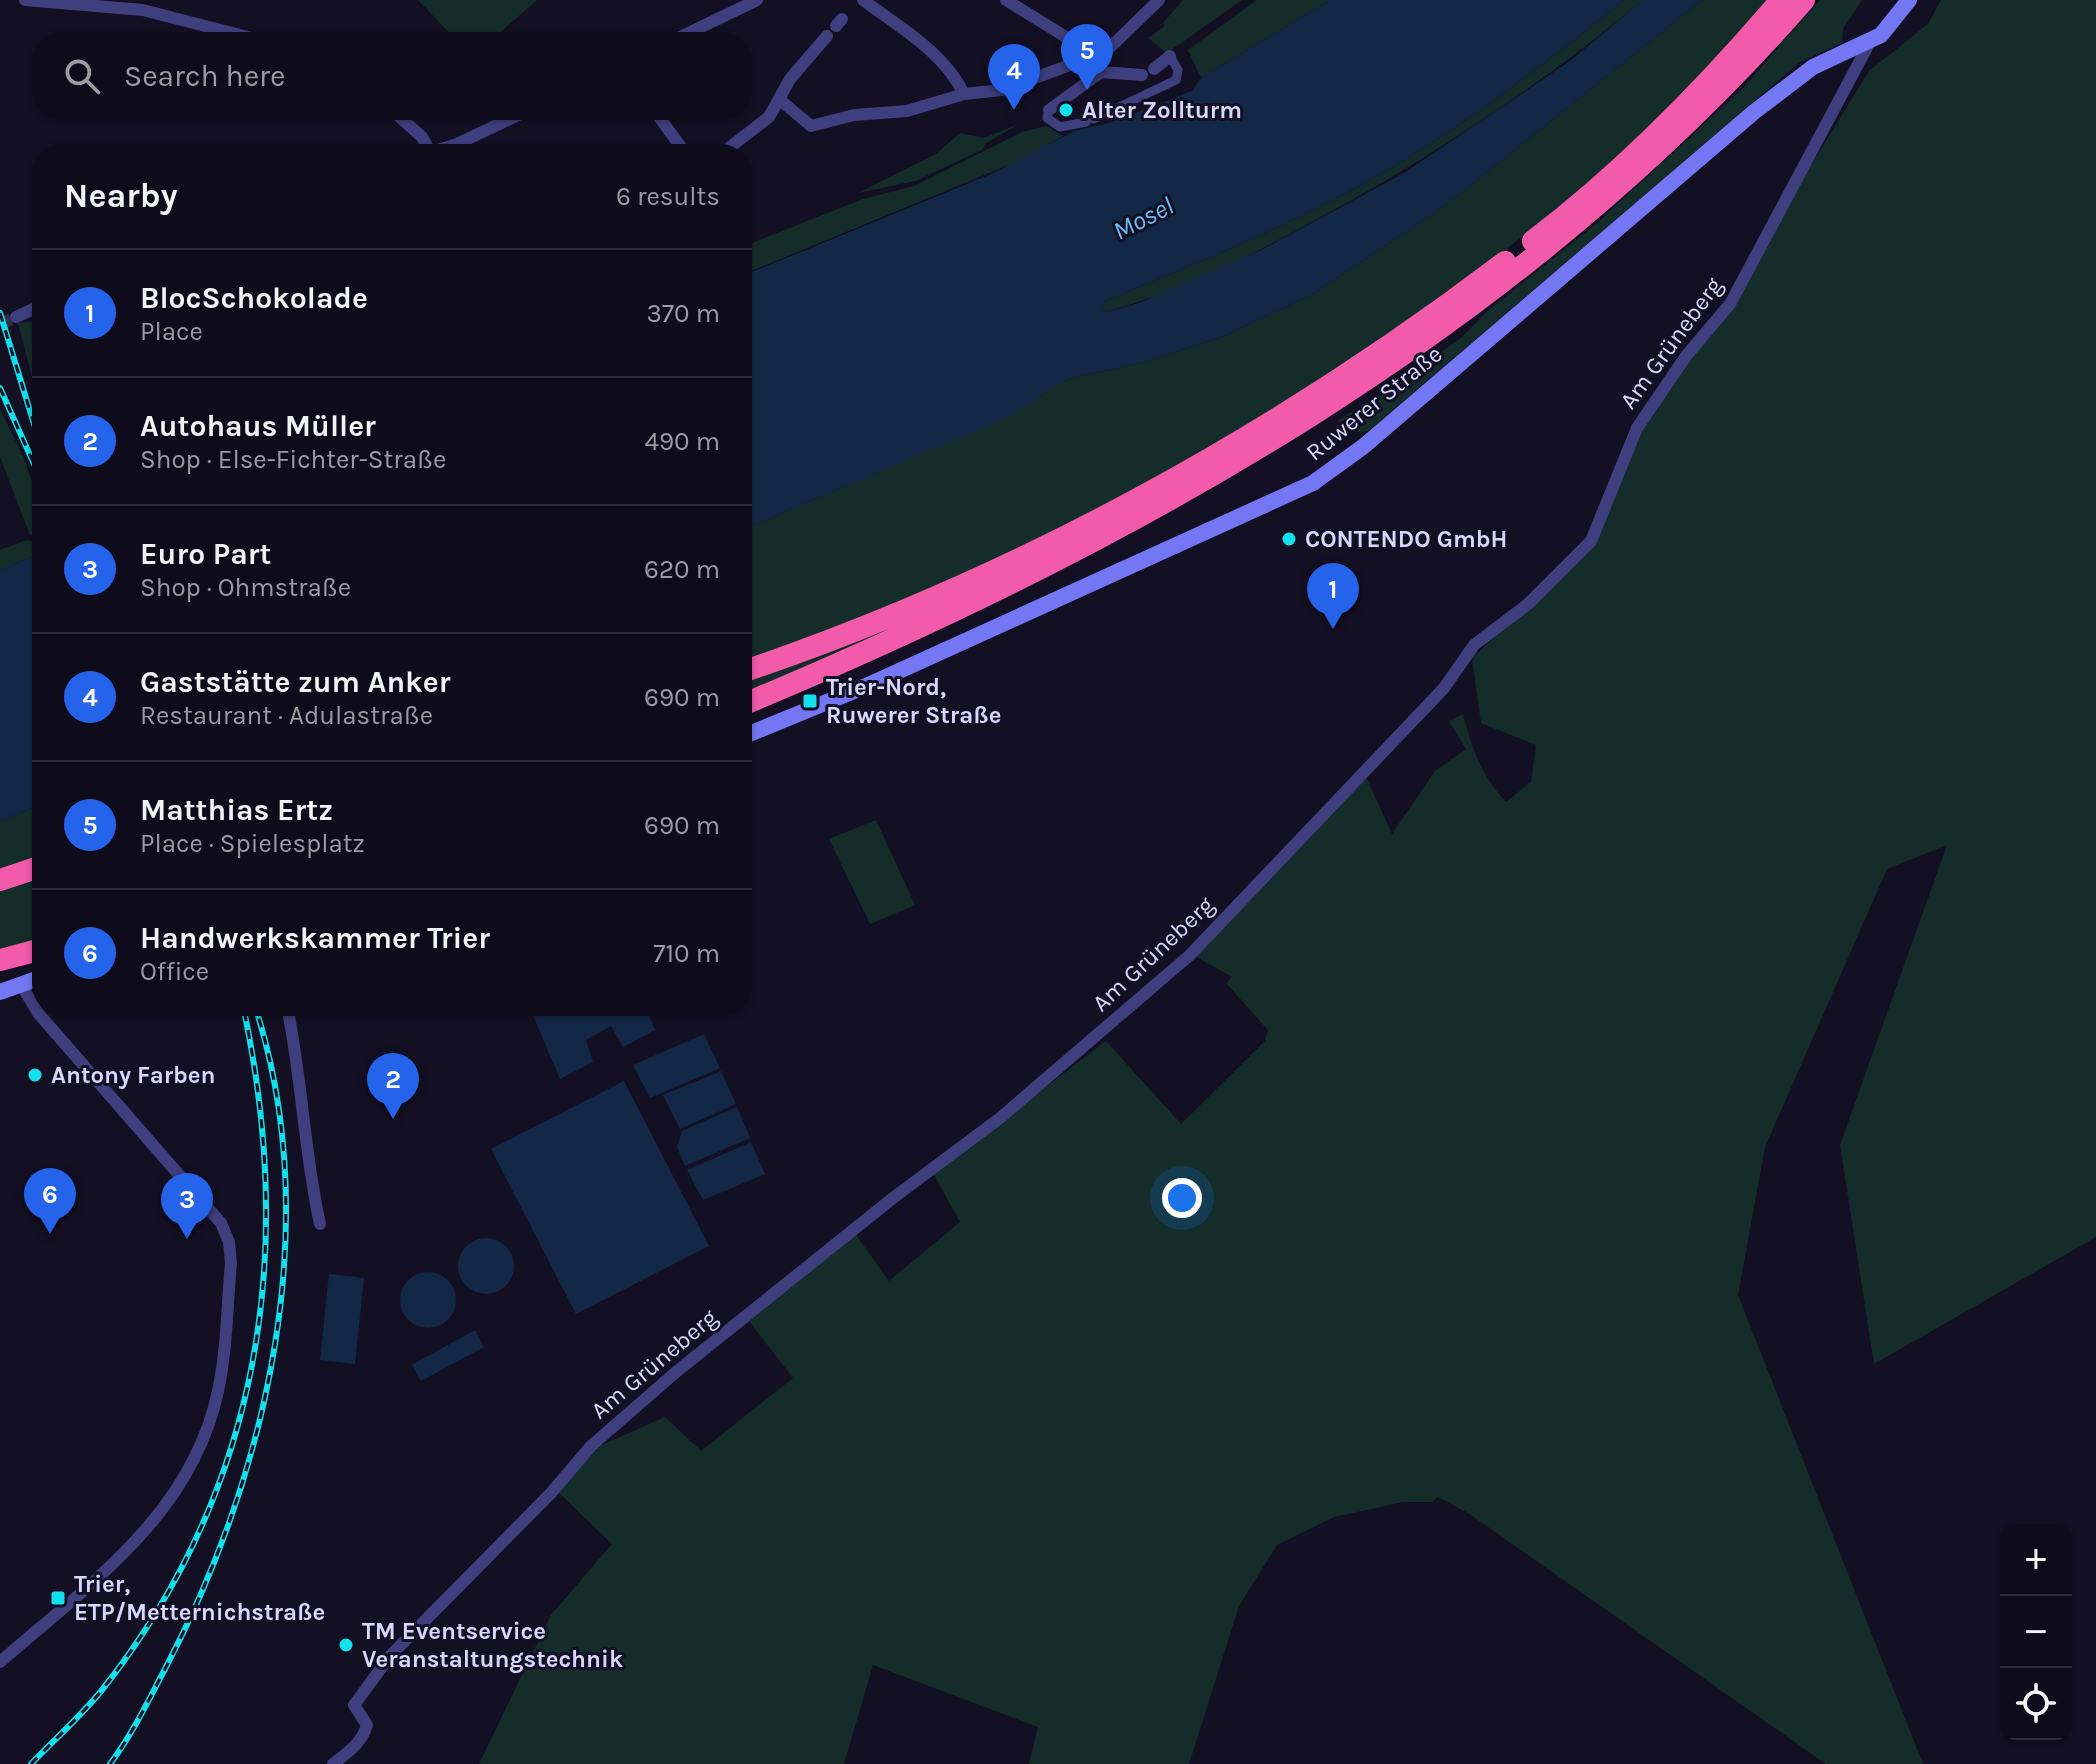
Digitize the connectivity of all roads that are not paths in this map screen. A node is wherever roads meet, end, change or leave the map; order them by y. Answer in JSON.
{"nodes":[{"id":1,"x":25,"y":0,"type":"edge"},
{"id":2,"x":757,"y":0,"type":"edge"},
{"id":3,"x":1006,"y":0,"type":"edge"},
{"id":4,"x":1159,"y":0,"type":"edge"},
{"id":5,"x":1781,"y":0,"type":"edge"},
{"id":6,"x":1804,"y":0,"type":"edge"},
{"id":7,"x":1909,"y":0,"type":"edge"},
{"id":8,"x":868,"y":1,"type":"edge"},
{"id":9,"x":150,"y":5,"type":"edge"},
{"id":10,"x":835,"y":27,"type":"dead end"},
{"id":11,"x":235,"y":32,"type":"edge"},
{"id":12,"x":691,"y":32,"type":"edge"},
{"id":13,"x":1870,"y":42,"type":"junction"},
{"id":14,"x":1170,"y":56,"type":"joint"},
{"id":15,"x":1090,"y":67,"type":"junction"},
{"id":16,"x":964,"y":94,"type":"junction"},
{"id":17,"x":779,"y":99,"type":"junction"},
{"id":18,"x":1049,"y":110,"type":"joint"},
{"id":19,"x":403,"y":120,"type":"edge"},
{"id":20,"x":511,"y":120,"type":"edge"},
{"id":21,"x":661,"y":120,"type":"edge"},
{"id":22,"x":425,"y":144,"type":"edge"},
{"id":23,"x":467,"y":144,"type":"edge"},
{"id":24,"x":679,"y":144,"type":"edge"},
{"id":25,"x":734,"y":144,"type":"edge"},
{"id":26,"x":32,"y":310,"type":"edge"},
{"id":27,"x":16,"y":317,"type":"tunnel mouth"},
{"id":28,"x":752,"y":668,"type":"edge"},
{"id":29,"x":752,"y":701,"type":"edge"},
{"id":30,"x":752,"y":733,"type":"edge"},
{"id":31,"x":32,"y":869,"type":"edge"},
{"id":32,"x":0,"y":880,"type":"edge"},
{"id":33,"x":32,"y":952,"type":"edge"},
{"id":34,"x":0,"y":960,"type":"edge"},
{"id":35,"x":32,"y":982,"type":"edge"},
{"id":36,"x":22,"y":986,"type":"junction"},
{"id":37,"x":0,"y":992,"type":"edge"},
{"id":38,"x":0,"y":1003,"type":"edge"},
{"id":39,"x":32,"y":1003,"type":"edge"},
{"id":40,"x":41,"y":1016,"type":"edge"},
{"id":41,"x":289,"y":1016,"type":"edge"},
{"id":42,"x":320,"y":1224,"type":"dead end"},
{"id":43,"x":0,"y":1662,"type":"edge"},
{"id":44,"x":333,"y":1764,"type":"edge"}],
"edges":[{"from":1,"to":9,"type":"street"},
{"from":2,"to":12,"type":"street"},
{"from":3,"to":15,"type":"street"},
{"from":4,"to":15,"type":"street"},
{"from":5,"to":28,"type":"highway"},
{"from":6,"to":29,"type":"highway"},
{"from":7,"to":13,"type":"main road","name":"Ruwerer Straße"},
{"from":8,"to":16,"type":"street"},
{"from":9,"to":11,"type":"street"},
{"from":10,"to":17,"type":"street"},
{"from":13,"to":30,"type":"main road","name":"Ruwerer Straße"},
{"from":13,"to":44,"type":"street","name":"Am Grüneberg"},
{"from":14,"to":15,"type":"street"},
{"from":14,"to":18,"type":"street"},
{"from":15,"to":16,"type":"street"},
{"from":15,"to":18,"type":"street"},
{"from":16,"to":17,"type":"street"},
{"from":17,"to":25,"type":"street"},
{"from":19,"to":22,"type":"street"},
{"from":20,"to":23,"type":"street"},
{"from":21,"to":24,"type":"street"},
{"from":26,"to":27,"type":"street"},
{"from":31,"to":32,"type":"highway"},
{"from":33,"to":34,"type":"highway"},
{"from":35,"to":36,"type":"main road"},
{"from":36,"to":37,"type":"main road"},
{"from":36,"to":38,"type":"main road"},
{"from":36,"to":39,"type":"street"},
{"from":40,"to":43,"type":"street"},
{"from":41,"to":42,"type":"street"}]}
